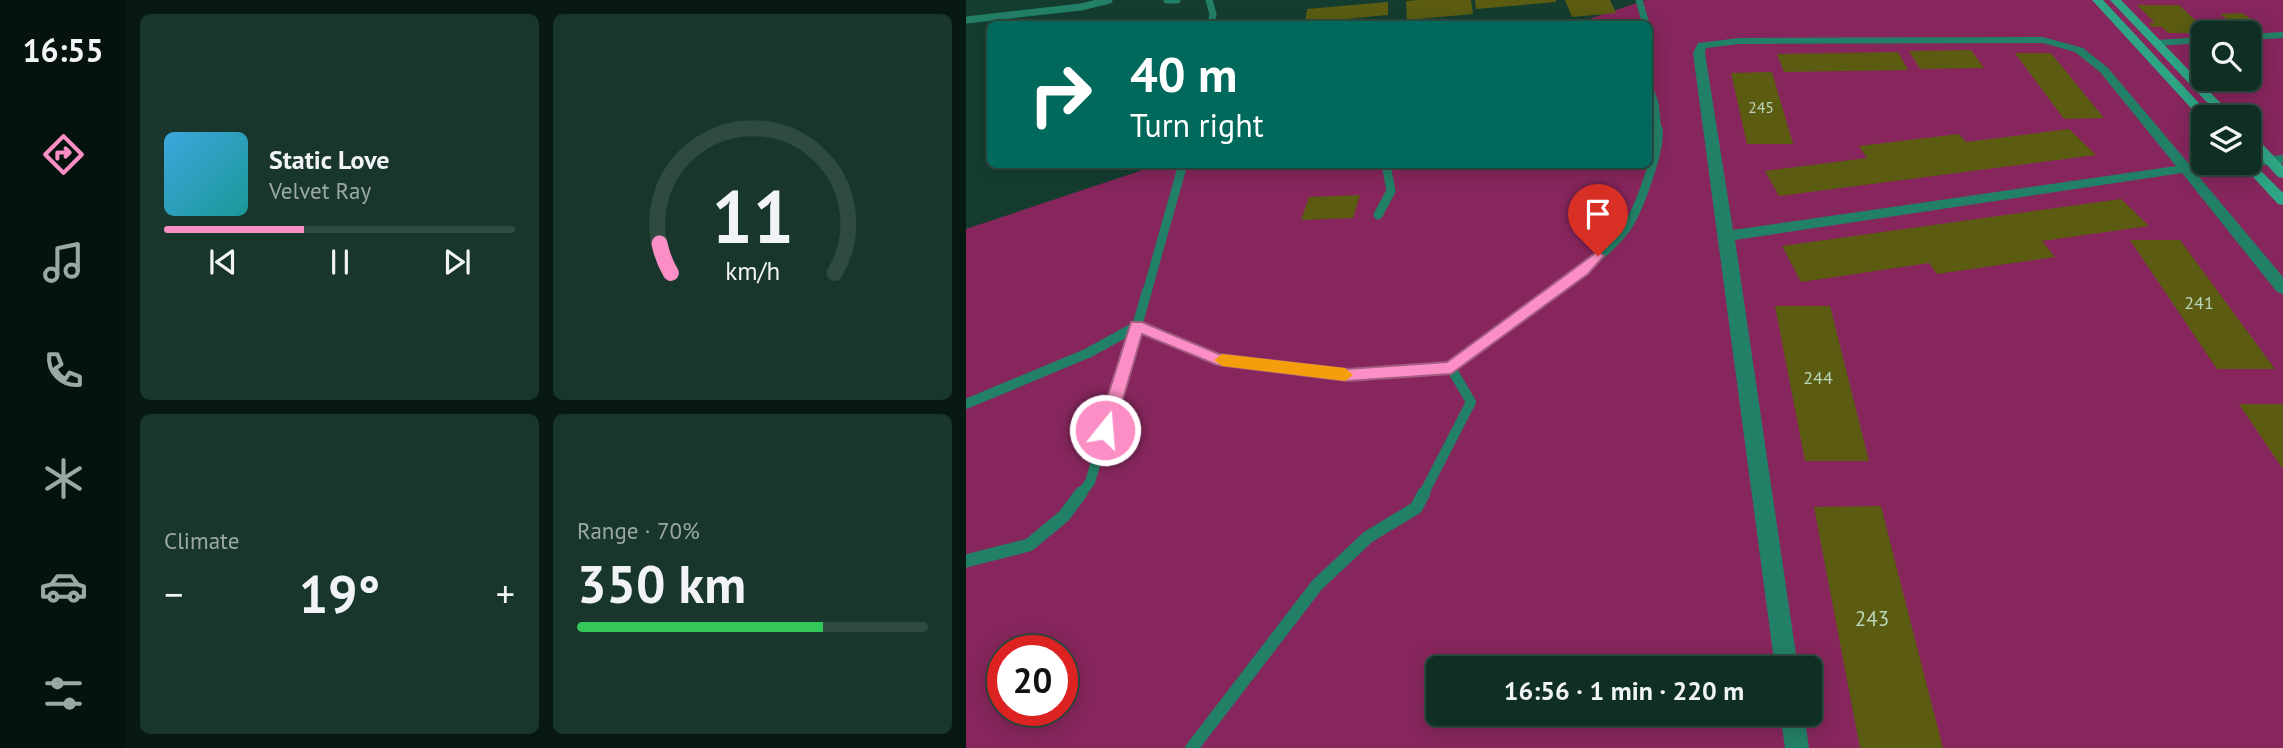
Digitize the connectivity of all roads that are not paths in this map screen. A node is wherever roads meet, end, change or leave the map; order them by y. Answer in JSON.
{"nodes":[{"id":1,"x":1109,"y":0,"type":"edge"},
{"id":2,"x":1167,"y":0,"type":"edge"},
{"id":3,"x":1177,"y":0,"type":"edge"},
{"id":4,"x":1209,"y":0,"type":"edge"},
{"id":5,"x":1639,"y":0,"type":"edge"},
{"id":6,"x":2097,"y":0,"type":"edge"},
{"id":7,"x":2115,"y":0,"type":"edge"},
{"id":8,"x":966,"y":20,"type":"edge"},
{"id":9,"x":1212,"y":21,"type":"edge"},
{"id":10,"x":1645,"y":21,"type":"edge"},
{"id":11,"x":2283,"y":35,"type":"edge"},
{"id":12,"x":2261,"y":36,"type":"edge"},
{"id":13,"x":2191,"y":41,"type":"edge"},
{"id":14,"x":2156,"y":43,"type":"junction"},
{"id":15,"x":1652,"y":95,"type":"edge"},
{"id":16,"x":2195,"y":105,"type":"edge"},
{"id":17,"x":2216,"y":105,"type":"edge"},
{"id":18,"x":2261,"y":147,"type":"edge"},
{"id":19,"x":2277,"y":160,"type":"edge"},
{"id":20,"x":1652,"y":165,"type":"edge"},
{"id":21,"x":1182,"y":168,"type":"edge"},
{"id":22,"x":1387,"y":168,"type":"edge"},
{"id":23,"x":1651,"y":168,"type":"edge"},
{"id":24,"x":2191,"y":168,"type":"edge"},
{"id":25,"x":2184,"y":169,"type":"junction"},
{"id":26,"x":2283,"y":174,"type":"edge"},
{"id":27,"x":2258,"y":175,"type":"edge"},
{"id":28,"x":2283,"y":201,"type":"edge"},
{"id":29,"x":1378,"y":215,"type":"dead end"},
{"id":30,"x":1727,"y":236,"type":"junction"},
{"id":31,"x":2283,"y":288,"type":"edge"},
{"id":32,"x":1137,"y":326,"type":"junction"},
{"id":33,"x":1451,"y":368,"type":"junction"},
{"id":34,"x":966,"y":404,"type":"edge"},
{"id":35,"x":966,"y":561,"type":"edge"},
{"id":36,"x":1784,"y":656,"type":"edge"},
{"id":37,"x":1794,"y":726,"type":"edge"},
{"id":38,"x":1192,"y":748,"type":"edge"},
{"id":39,"x":1797,"y":748,"type":"edge"}],
"edges":[{"from":1,"to":8,"type":"lane"},
{"from":2,"to":3,"type":"lane"},
{"from":4,"to":9,"type":"lane"},
{"from":5,"to":10,"type":"lane"},
{"from":6,"to":16,"type":"main road"},
{"from":7,"to":14,"type":"main road"},
{"from":11,"to":12,"type":"street"},
{"from":13,"to":14,"type":"street"},
{"from":14,"to":17,"type":"main road"},
{"from":15,"to":20,"type":"lane"},
{"from":18,"to":19,"type":"main road"},
{"from":19,"to":26,"type":"main road"},
{"from":21,"to":32,"type":"lane"},
{"from":22,"to":29,"type":"lane"},
{"from":23,"to":33,"type":"lane"},
{"from":24,"to":25,"type":"street"},
{"from":25,"to":30,"type":"street"},
{"from":25,"to":30,"type":"street"},
{"from":25,"to":31,"type":"street"},
{"from":27,"to":28,"type":"main road"},
{"from":30,"to":36,"type":"street"},
{"from":32,"to":33,"type":"lane"},
{"from":32,"to":34,"type":"lane"},
{"from":32,"to":35,"type":"lane"},
{"from":33,"to":38,"type":"lane"},
{"from":37,"to":39,"type":"street"}]}
